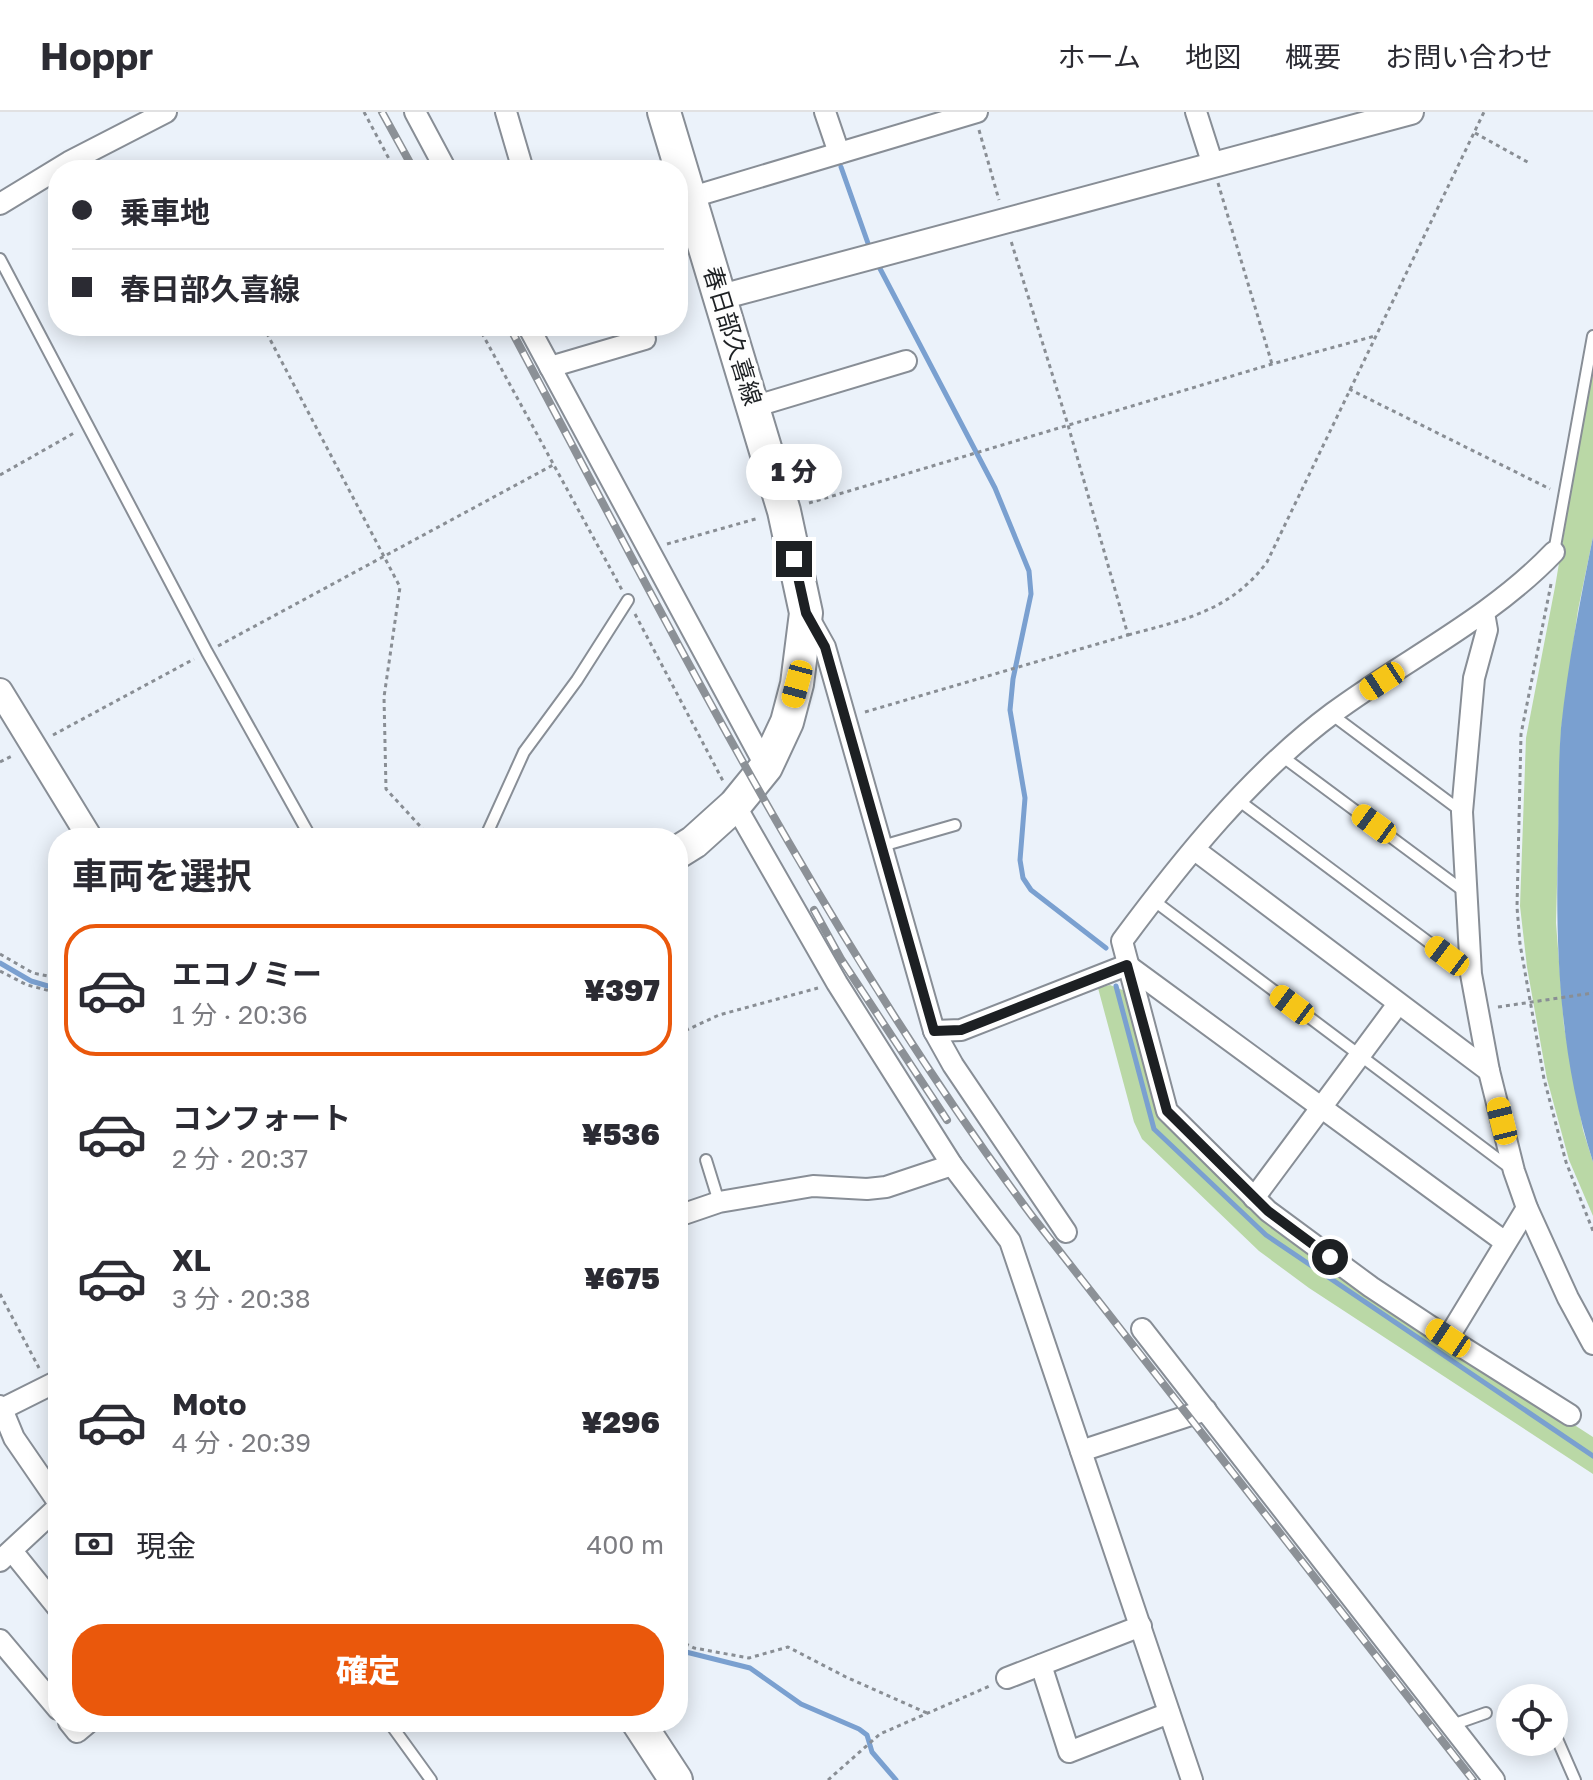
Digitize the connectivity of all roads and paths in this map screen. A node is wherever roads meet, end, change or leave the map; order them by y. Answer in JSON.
{"nodes":[{"id":1,"x":166,"y":112,"type":"edge"},
{"id":2,"x":364,"y":112,"type":"edge"},
{"id":3,"x":415,"y":112,"type":"edge"},
{"id":4,"x":506,"y":112,"type":"edge"},
{"id":5,"x":664,"y":112,"type":"edge"},
{"id":6,"x":825,"y":112,"type":"edge"},
{"id":7,"x":975,"y":112,"type":"edge"},
{"id":8,"x":1196,"y":112,"type":"edge"},
{"id":9,"x":1411,"y":112,"type":"edge"},
{"id":10,"x":1484,"y":112,"type":"edge"},
{"id":11,"x":1475,"y":133,"type":"junction"},
{"id":12,"x":839,"y":153,"type":"junction"},
{"id":13,"x":73,"y":160,"type":"edge"},
{"id":14,"x":390,"y":160,"type":"edge"},
{"id":15,"x":441,"y":160,"type":"edge"},
{"id":16,"x":520,"y":160,"type":"edge"},
{"id":17,"x":675,"y":160,"type":"edge"},
{"id":18,"x":1531,"y":164,"type":"dead end"},
{"id":19,"x":1213,"y":165,"type":"junction"},
{"id":20,"x":48,"y":175,"type":"edge"},
{"id":21,"x":688,"y":199,"type":"edge"},
{"id":22,"x":0,"y":204,"type":"edge"},
{"id":23,"x":688,"y":210,"type":"edge"},
{"id":24,"x":1005,"y":221,"type":"junction"},
{"id":25,"x":0,"y":259,"type":"edge"},
{"id":26,"x":721,"y":297,"type":"junction"},
{"id":27,"x":268,"y":336,"type":"edge"},
{"id":28,"x":483,"y":336,"type":"edge"},
{"id":29,"x":533,"y":336,"type":"edge"},
{"id":30,"x":1375,"y":336,"type":"junction"},
{"id":31,"x":1593,"y":336,"type":"edge"},
{"id":32,"x":645,"y":339,"type":"dead end"},
{"id":33,"x":906,"y":361,"type":"dead end"},
{"id":34,"x":1272,"y":364,"type":"junction"},
{"id":35,"x":550,"y":367,"type":"junction"},
{"id":36,"x":1349,"y":389,"type":"junction"},
{"id":37,"x":753,"y":407,"type":"junction"},
{"id":38,"x":1068,"y":425,"type":"junction"},
{"id":39,"x":88,"y":426,"type":"junction"},
{"id":40,"x":553,"y":465,"type":"junction"},
{"id":41,"x":0,"y":475,"type":"edge"},
{"id":42,"x":1566,"y":495,"type":"junction"},
{"id":43,"x":784,"y":511,"type":"junction"},
{"id":44,"x":648,"y":549,"type":"junction"},
{"id":45,"x":1554,"y":552,"type":"junction"},
{"id":46,"x":385,"y":555,"type":"junction"},
{"id":47,"x":628,"y":600,"type":"junction"},
{"id":48,"x":806,"y":613,"type":"junction"},
{"id":49,"x":1484,"y":613,"type":"junction"},
{"id":50,"x":1128,"y":635,"type":"junction"},
{"id":51,"x":207,"y":652,"type":"junction"},
{"id":52,"x":0,"y":691,"type":"edge"},
{"id":53,"x":1331,"y":714,"type":"junction"},
{"id":54,"x":846,"y":718,"type":"junction"},
{"id":55,"x":33,"y":745,"type":"junction"},
{"id":56,"x":1283,"y":757,"type":"junction"},
{"id":57,"x":766,"y":767,"type":"junction"},
{"id":58,"x":1238,"y":800,"type":"junction"},
{"id":59,"x":735,"y":805,"type":"junction"},
{"id":60,"x":1462,"y":812,"type":"junction"},
{"id":61,"x":955,"y":825,"type":"dead end"},
{"id":62,"x":84,"y":828,"type":"edge"},
{"id":63,"x":305,"y":828,"type":"edge"},
{"id":64,"x":422,"y":828,"type":"edge"},
{"id":65,"x":490,"y":828,"type":"edge"},
{"id":66,"x":688,"y":846,"type":"edge"},
{"id":67,"x":882,"y":846,"type":"junction"},
{"id":68,"x":1195,"y":850,"type":"junction"},
{"id":69,"x":1465,"y":892,"type":"junction"},
{"id":70,"x":1153,"y":900,"type":"junction"},
{"id":71,"x":0,"y":954,"type":"edge"},
{"id":72,"x":1127,"y":965,"type":"junction"},
{"id":73,"x":0,"y":971,"type":"edge"},
{"id":74,"x":1471,"y":974,"type":"junction"},
{"id":75,"x":48,"y":976,"type":"edge"},
{"id":76,"x":837,"y":983,"type":"junction"},
{"id":77,"x":48,"y":990,"type":"edge"},
{"id":78,"x":1593,"y":993,"type":"edge"},
{"id":79,"x":1529,"y":1001,"type":"junction"},
{"id":80,"x":1398,"y":1004,"type":"junction"},
{"id":81,"x":1491,"y":1008,"type":"dead end"},
{"id":82,"x":688,"y":1029,"type":"edge"},
{"id":83,"x":934,"y":1031,"type":"junction"},
{"id":84,"x":1361,"y":1057,"type":"junction"},
{"id":85,"x":1489,"y":1071,"type":"junction"},
{"id":86,"x":1323,"y":1108,"type":"junction"},
{"id":87,"x":706,"y":1160,"type":"dead end"},
{"id":88,"x":952,"y":1165,"type":"junction"},
{"id":89,"x":1514,"y":1171,"type":"junction"},
{"id":90,"x":1254,"y":1198,"type":"junction"},
{"id":91,"x":719,"y":1202,"type":"junction"},
{"id":92,"x":1527,"y":1208,"type":"junction"},
{"id":93,"x":688,"y":1213,"type":"edge"},
{"id":94,"x":1593,"y":1231,"type":"edge"},
{"id":95,"x":1066,"y":1232,"type":"dead end"},
{"id":96,"x":1505,"y":1242,"type":"junction"},
{"id":97,"x":0,"y":1294,"type":"edge"},
{"id":98,"x":1142,"y":1329,"type":"dead end"},
{"id":99,"x":1448,"y":1338,"type":"junction"},
{"id":100,"x":1593,"y":1344,"type":"edge"},
{"id":101,"x":48,"y":1375,"type":"edge"},
{"id":102,"x":48,"y":1385,"type":"edge"},
{"id":103,"x":1,"y":1408,"type":"edge"},
{"id":104,"x":1206,"y":1410,"type":"junction"},
{"id":105,"x":1570,"y":1415,"type":"dead end"},
{"id":106,"x":1081,"y":1451,"type":"junction"},
{"id":107,"x":48,"y":1489,"type":"edge"},
{"id":108,"x":48,"y":1514,"type":"edge"},
{"id":109,"x":6,"y":1556,"type":"edge"},
{"id":110,"x":48,"y":1598,"type":"edge"},
{"id":111,"x":1141,"y":1626,"type":"junction"},
{"id":112,"x":0,"y":1640,"type":"edge"},
{"id":113,"x":688,"y":1645,"type":"edge"},
{"id":114,"x":1041,"y":1665,"type":"junction"},
{"id":115,"x":1007,"y":1678,"type":"joint"},
{"id":116,"x":48,"y":1697,"type":"edge"},
{"id":117,"x":927,"y":1713,"type":"junction"},
{"id":118,"x":1169,"y":1713,"type":"junction"},
{"id":119,"x":1486,"y":1713,"type":"dead end"},
{"id":120,"x":1452,"y":1725,"type":"junction"},
{"id":121,"x":396,"y":1732,"type":"edge"},
{"id":122,"x":645,"y":1732,"type":"edge"},
{"id":123,"x":1564,"y":1756,"type":"edge"},
{"id":124,"x":431,"y":1780,"type":"edge"},
{"id":125,"x":676,"y":1780,"type":"edge"},
{"id":126,"x":828,"y":1780,"type":"edge"},
{"id":127,"x":1192,"y":1780,"type":"edge"},
{"id":128,"x":1494,"y":1780,"type":"edge"},
{"id":129,"x":1575,"y":1780,"type":"edge"}],
"edges":[{"from":1,"to":13,"type":"street"},
{"from":2,"to":14,"type":"path"},
{"from":3,"to":15,"type":"street"},
{"from":4,"to":16,"type":"street"},
{"from":5,"to":17,"type":"main road","name":"春日部久喜線"},
{"from":6,"to":12,"type":"street"},
{"from":7,"to":12,"type":"street"},
{"from":7,"to":24,"type":"path"},
{"from":8,"to":19,"type":"street"},
{"from":9,"to":19,"type":"street"},
{"from":10,"to":11,"type":"path"},
{"from":11,"to":18,"type":"path"},
{"from":11,"to":30,"type":"path"},
{"from":12,"to":21,"type":"street"},
{"from":19,"to":24,"type":"street"},
{"from":19,"to":34,"type":"path"},
{"from":20,"to":22,"type":"street"},
{"from":23,"to":26,"type":"main road","name":"春日部久喜線"},
{"from":24,"to":26,"type":"street"},
{"from":24,"to":38,"type":"path"},
{"from":25,"to":39,"type":"lane"},
{"from":26,"to":37,"type":"main road","name":"春日部久喜線"},
{"from":27,"to":46,"type":"path"},
{"from":28,"to":40,"type":"path"},
{"from":29,"to":35,"type":"street"},
{"from":30,"to":34,"type":"path"},
{"from":30,"to":36,"type":"path"},
{"from":31,"to":42,"type":"lane"},
{"from":32,"to":35,"type":"street"},
{"from":33,"to":37,"type":"street"},
{"from":34,"to":38,"type":"path"},
{"from":35,"to":44,"type":"street"},
{"from":36,"to":42,"type":"path"},
{"from":36,"to":50,"type":"path"},
{"from":37,"to":43,"type":"main road","name":"春日部久喜線"},
{"from":38,"to":43,"type":"path"},
{"from":38,"to":50,"type":"path"},
{"from":39,"to":41,"type":"path"},
{"from":39,"to":51,"type":"lane"},
{"from":40,"to":46,"type":"path"},
{"from":40,"to":47,"type":"path"},
{"from":42,"to":45,"type":"lane"},
{"from":43,"to":44,"type":"path"},
{"from":43,"to":48,"type":"main road","name":"春日部久喜線"},
{"from":44,"to":57,"type":"street"},
{"from":45,"to":49,"type":"street"},
{"from":45,"to":79,"type":"path"},
{"from":46,"to":51,"type":"path"},
{"from":46,"to":64,"type":"path"},
{"from":47,"to":59,"type":"path"},
{"from":47,"to":65,"type":"lane"},
{"from":48,"to":54,"type":"street"},
{"from":48,"to":57,"type":"main road","name":"春日部久喜線"},
{"from":49,"to":53,"type":"street"},
{"from":49,"to":60,"type":"street"},
{"from":50,"to":54,"type":"path"},
{"from":51,"to":55,"type":"path"},
{"from":51,"to":63,"type":"lane"},
{"from":52,"to":55,"type":"street"},
{"from":53,"to":56,"type":"street"},
{"from":53,"to":60,"type":"lane"},
{"from":54,"to":67,"type":"street"},
{"from":55,"to":62,"type":"street"},
{"from":56,"to":58,"type":"street"},
{"from":56,"to":69,"type":"lane"},
{"from":57,"to":59,"type":"main road","name":"春日部久喜線"},
{"from":58,"to":68,"type":"street"},
{"from":58,"to":74,"type":"lane"},
{"from":59,"to":66,"type":"main road","name":"春日部久喜線"},
{"from":59,"to":76,"type":"street"},
{"from":60,"to":69,"type":"street"},
{"from":61,"to":67,"type":"lane"},
{"from":67,"to":83,"type":"street"},
{"from":68,"to":70,"type":"street"},
{"from":68,"to":80,"type":"street"},
{"from":69,"to":74,"type":"street"},
{"from":70,"to":72,"type":"street"},
{"from":70,"to":84,"type":"lane"},
{"from":71,"to":75,"type":"path"},
{"from":72,"to":83,"type":"street"},
{"from":72,"to":86,"type":"street"},
{"from":72,"to":90,"type":"street"},
{"from":73,"to":77,"type":"path"},
{"from":74,"to":85,"type":"street"},
{"from":76,"to":82,"type":"path"},
{"from":76,"to":88,"type":"street"},
{"from":78,"to":79,"type":"path"},
{"from":79,"to":81,"type":"path"},
{"from":79,"to":94,"type":"path"},
{"from":80,"to":84,"type":"street"},
{"from":80,"to":85,"type":"street"},
{"from":83,"to":95,"type":"street"},
{"from":84,"to":86,"type":"street"},
{"from":84,"to":89,"type":"lane"},
{"from":85,"to":89,"type":"street"},
{"from":86,"to":90,"type":"street"},
{"from":86,"to":96,"type":"street"},
{"from":87,"to":91,"type":"lane"},
{"from":88,"to":91,"type":"street"},
{"from":88,"to":106,"type":"street"},
{"from":89,"to":92,"type":"street"},
{"from":90,"to":99,"type":"street"},
{"from":91,"to":93,"type":"street"},
{"from":92,"to":96,"type":"street"},
{"from":92,"to":100,"type":"street"},
{"from":96,"to":99,"type":"street"},
{"from":97,"to":101,"type":"path"},
{"from":98,"to":104,"type":"street"},
{"from":99,"to":105,"type":"street"},
{"from":102,"to":103,"type":"street"},
{"from":103,"to":107,"type":"street"},
{"from":104,"to":106,"type":"street"},
{"from":104,"to":120,"type":"street"},
{"from":106,"to":111,"type":"street"},
{"from":108,"to":109,"type":"street"},
{"from":109,"to":110,"type":"street"},
{"from":111,"to":114,"type":"street"},
{"from":111,"to":118,"type":"street"},
{"from":112,"to":116,"type":"street"},
{"from":113,"to":117,"type":"path"},
{"from":114,"to":115,"type":"street"},
{"from":114,"to":118,"type":"street"},
{"from":115,"to":117,"type":"path"},
{"from":117,"to":126,"type":"path"},
{"from":118,"to":127,"type":"street"},
{"from":119,"to":120,"type":"lane"},
{"from":120,"to":128,"type":"street"},
{"from":121,"to":124,"type":"lane"},
{"from":122,"to":125,"type":"main road"},
{"from":123,"to":129,"type":"lane"}]}
